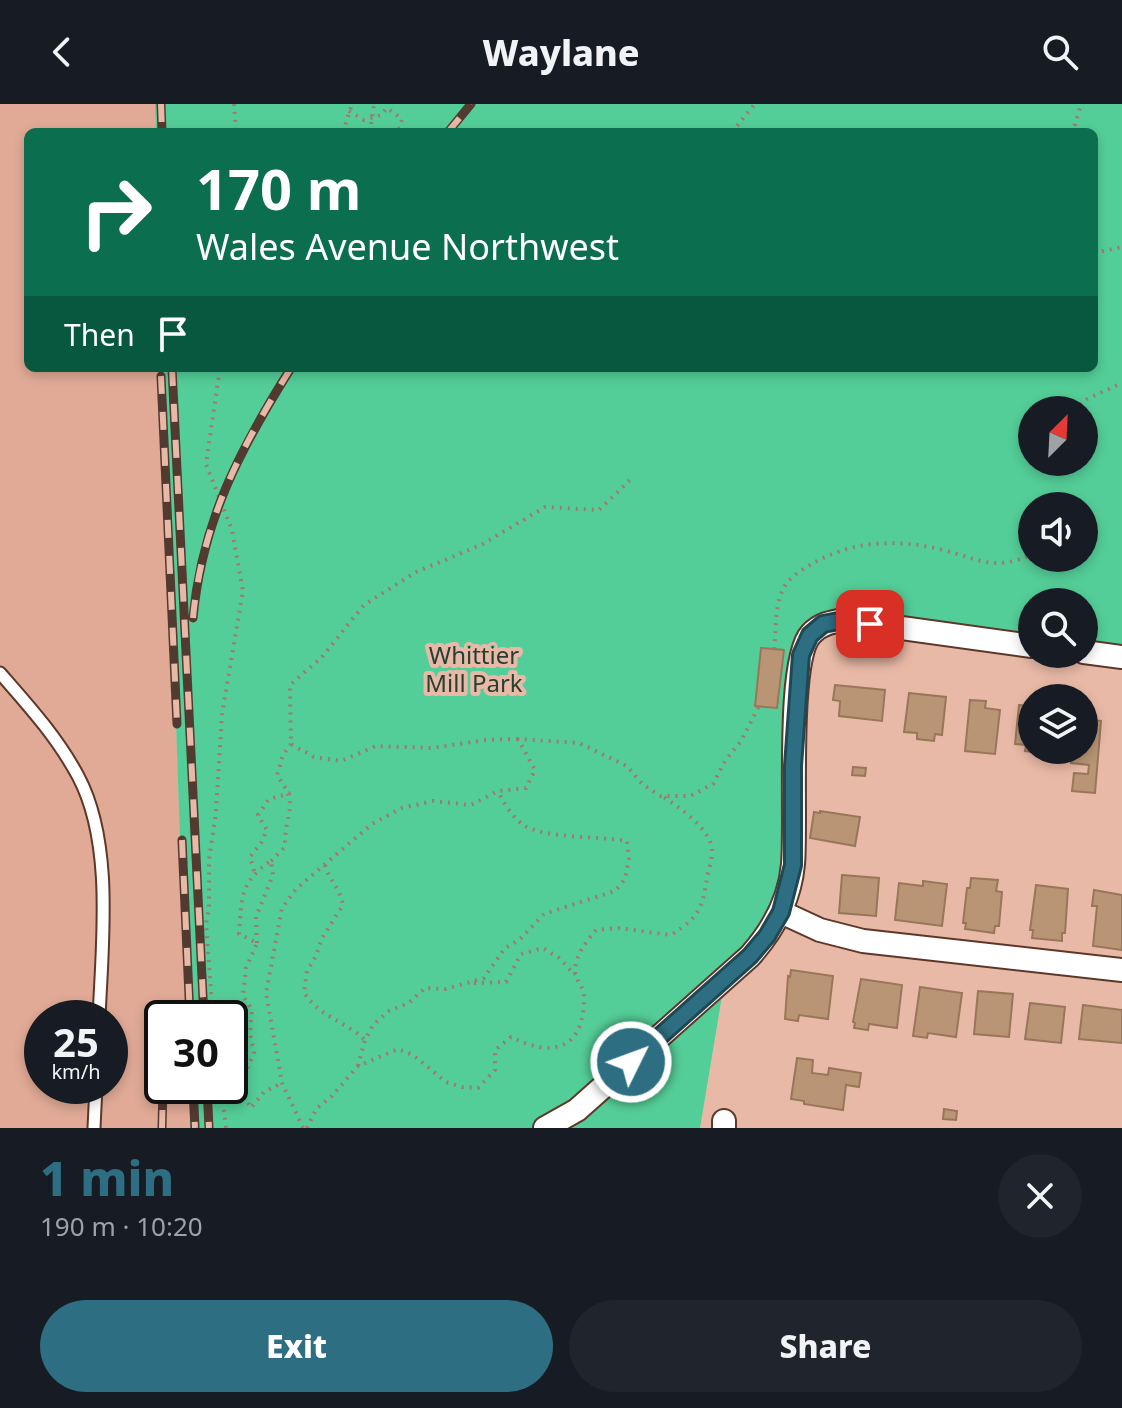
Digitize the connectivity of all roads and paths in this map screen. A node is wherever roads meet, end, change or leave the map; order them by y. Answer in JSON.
{"nodes":[{"id":1,"x":234,"y":104,"type":"edge"},
{"id":2,"x":352,"y":104,"type":"edge"},
{"id":3,"x":374,"y":104,"type":"edge"},
{"id":4,"x":755,"y":104,"type":"edge"},
{"id":5,"x":1081,"y":104,"type":"edge"},
{"id":6,"x":349,"y":111,"type":"junction"},
{"id":7,"x":374,"y":117,"type":"junction"},
{"id":8,"x":236,"y":128,"type":"edge"},
{"id":9,"x":345,"y":128,"type":"edge"},
{"id":10,"x":371,"y":128,"type":"edge"},
{"id":11,"x":400,"y":128,"type":"edge"},
{"id":12,"x":735,"y":128,"type":"edge"},
{"id":13,"x":1074,"y":128,"type":"edge"},
{"id":14,"x":1122,"y":247,"type":"edge"},
{"id":15,"x":1098,"y":252,"type":"edge"},
{"id":16,"x":219,"y":372,"type":"edge"},
{"id":17,"x":1122,"y":383,"type":"edge"},
{"id":18,"x":1094,"y":396,"type":"edge"},
{"id":19,"x":631,"y":479,"type":"dead end"},
{"id":20,"x":1018,"y":558,"type":"edge"},
{"id":21,"x":1018,"y":644,"type":"edge"},
{"id":22,"x":774,"y":649,"type":"dead end"},
{"id":23,"x":1098,"y":654,"type":"edge"},
{"id":24,"x":1122,"y":657,"type":"edge"},
{"id":25,"x":0,"y":673,"type":"edge"},
{"id":26,"x":759,"y":706,"type":"dead end"},
{"id":27,"x":518,"y":739,"type":"junction"},
{"id":28,"x":291,"y":744,"type":"junction"},
{"id":29,"x":498,"y":791,"type":"junction"},
{"id":30,"x":291,"y":793,"type":"junction"},
{"id":31,"x":661,"y":796,"type":"junction"},
{"id":32,"x":271,"y":861,"type":"junction"},
{"id":33,"x":325,"y":864,"type":"junction"},
{"id":34,"x":254,"y":872,"type":"junction"},
{"id":35,"x":781,"y":912,"type":"junction"},
{"id":36,"x":257,"y":943,"type":"junction"},
{"id":37,"x":1122,"y":970,"type":"edge"},
{"id":38,"x":575,"y":975,"type":"junction"},
{"id":39,"x":466,"y":983,"type":"junction"},
{"id":40,"x":100,"y":1000,"type":"edge"},
{"id":41,"x":212,"y":1000,"type":"edge"},
{"id":42,"x":365,"y":1040,"type":"junction"},
{"id":43,"x":358,"y":1066,"type":"junction"},
{"id":44,"x":282,"y":1083,"type":"junction"},
{"id":45,"x":95,"y":1104,"type":"edge"},
{"id":46,"x":223,"y":1104,"type":"edge"},
{"id":47,"x":94,"y":1128,"type":"edge"},
{"id":48,"x":226,"y":1128,"type":"edge"},
{"id":49,"x":305,"y":1128,"type":"edge"},
{"id":50,"x":545,"y":1128,"type":"edge"}],
"edges":[{"from":1,"to":8,"type":"path"},
{"from":2,"to":6,"type":"path"},
{"from":3,"to":7,"type":"path"},
{"from":4,"to":12,"type":"path"},
{"from":5,"to":13,"type":"path"},
{"from":6,"to":7,"type":"path"},
{"from":6,"to":9,"type":"path"},
{"from":7,"to":10,"type":"path"},
{"from":7,"to":11,"type":"path"},
{"from":14,"to":15,"type":"path"},
{"from":16,"to":41,"type":"path"},
{"from":17,"to":18,"type":"path"},
{"from":19,"to":28,"type":"path"},
{"from":20,"to":22,"type":"path"},
{"from":21,"to":35,"type":"street"},
{"from":23,"to":24,"type":"street"},
{"from":25,"to":40,"type":"lane"},
{"from":26,"to":31,"type":"path"},
{"from":27,"to":28,"type":"path"},
{"from":27,"to":29,"type":"path"},
{"from":27,"to":31,"type":"path"},
{"from":28,"to":30,"type":"path"},
{"from":29,"to":33,"type":"path"},
{"from":29,"to":39,"type":"path"},
{"from":30,"to":32,"type":"path"},
{"from":30,"to":34,"type":"path"},
{"from":31,"to":38,"type":"path"},
{"from":32,"to":34,"type":"path"},
{"from":32,"to":36,"type":"path"},
{"from":33,"to":42,"type":"path"},
{"from":33,"to":44,"type":"path"},
{"from":34,"to":36,"type":"path"},
{"from":35,"to":37,"type":"street"},
{"from":35,"to":50,"type":"street"},
{"from":36,"to":44,"type":"path"},
{"from":38,"to":39,"type":"path"},
{"from":38,"to":43,"type":"path"},
{"from":39,"to":42,"type":"path"},
{"from":42,"to":43,"type":"path"},
{"from":43,"to":49,"type":"path"},
{"from":44,"to":49,"type":"path"},
{"from":45,"to":47,"type":"lane"},
{"from":46,"to":48,"type":"path"}]}
